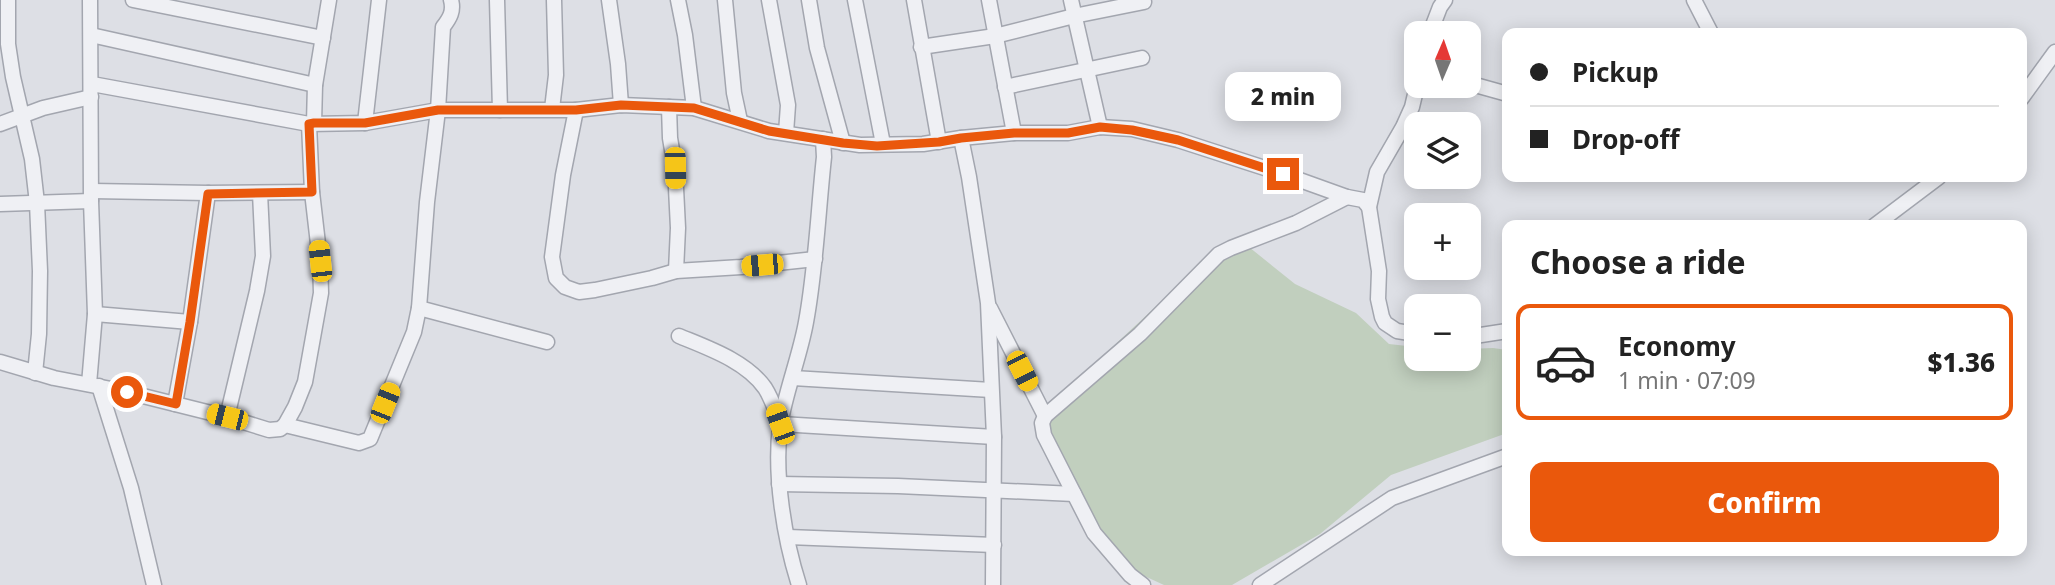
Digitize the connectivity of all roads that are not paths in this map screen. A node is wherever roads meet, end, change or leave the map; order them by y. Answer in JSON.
{"nodes":[{"id":1,"x":8,"y":0,"type":"edge"},
{"id":2,"x":90,"y":0,"type":"edge"},
{"id":3,"x":133,"y":0,"type":"edge"},
{"id":4,"x":329,"y":0,"type":"edge"},
{"id":5,"x":379,"y":0,"type":"edge"},
{"id":6,"x":451,"y":0,"type":"edge"},
{"id":7,"x":498,"y":0,"type":"edge"},
{"id":8,"x":554,"y":0,"type":"edge"},
{"id":9,"x":609,"y":0,"type":"edge"},
{"id":10,"x":678,"y":0,"type":"edge"},
{"id":11,"x":725,"y":0,"type":"edge"},
{"id":12,"x":769,"y":0,"type":"edge"},
{"id":13,"x":809,"y":0,"type":"edge"},
{"id":14,"x":855,"y":0,"type":"edge"},
{"id":15,"x":914,"y":0,"type":"edge"},
{"id":16,"x":989,"y":0,"type":"edge"},
{"id":17,"x":1071,"y":0,"type":"edge"},
{"id":18,"x":1445,"y":0,"type":"edge"},
{"id":19,"x":1694,"y":0,"type":"edge"},
{"id":20,"x":1144,"y":2,"type":"dead end"},
{"id":21,"x":1074,"y":16,"type":"junction"},
{"id":22,"x":1435,"y":21,"type":"edge"},
{"id":23,"x":1708,"y":28,"type":"edge"},
{"id":24,"x":91,"y":35,"type":"junction"},
{"id":25,"x":995,"y":36,"type":"junction"},
{"id":26,"x":323,"y":38,"type":"junction"},
{"id":27,"x":921,"y":47,"type":"junction"},
{"id":28,"x":2055,"y":52,"type":"edge"},
{"id":29,"x":1142,"y":58,"type":"dead end"},
{"id":30,"x":1086,"y":71,"type":"junction"},
{"id":31,"x":315,"y":85,"type":"junction"},
{"id":32,"x":1005,"y":87,"type":"junction"},
{"id":33,"x":1481,"y":87,"type":"edge"},
{"id":34,"x":91,"y":90,"type":"junction"},
{"id":35,"x":2027,"y":91,"type":"edge"},
{"id":36,"x":1502,"y":92,"type":"edge"},
{"id":37,"x":1414,"y":98,"type":"edge"},
{"id":38,"x":621,"y":105,"type":"junction"},
{"id":39,"x":669,"y":107,"type":"junction"},
{"id":40,"x":694,"y":108,"type":"junction"},
{"id":41,"x":552,"y":109,"type":"junction"},
{"id":42,"x":438,"y":110,"type":"junction"},
{"id":43,"x":500,"y":110,"type":"junction"},
{"id":44,"x":576,"y":110,"type":"junction"},
{"id":45,"x":22,"y":114,"type":"junction"},
{"id":46,"x":740,"y":121,"type":"junction"},
{"id":47,"x":311,"y":123,"type":"junction"},
{"id":48,"x":365,"y":123,"type":"junction"},
{"id":49,"x":0,"y":124,"type":"edge"},
{"id":50,"x":1100,"y":127,"type":"junction"},
{"id":51,"x":786,"y":133,"type":"junction"},
{"id":52,"x":1014,"y":133,"type":"junction"},
{"id":53,"x":961,"y":138,"type":"junction"},
{"id":54,"x":823,"y":139,"type":"junction"},
{"id":55,"x":939,"y":142,"type":"junction"},
{"id":56,"x":843,"y":143,"type":"junction"},
{"id":57,"x":883,"y":144,"type":"junction"},
{"id":58,"x":1932,"y":182,"type":"edge"},
{"id":59,"x":312,"y":192,"type":"junction"},
{"id":60,"x":260,"y":193,"type":"junction"},
{"id":61,"x":208,"y":194,"type":"junction"},
{"id":62,"x":92,"y":196,"type":"junction"},
{"id":63,"x":1347,"y":197,"type":"junction"},
{"id":64,"x":37,"y":203,"type":"junction"},
{"id":65,"x":0,"y":204,"type":"edge"},
{"id":66,"x":1369,"y":207,"type":"junction"},
{"id":67,"x":1882,"y":220,"type":"edge"},
{"id":68,"x":815,"y":259,"type":"junction"},
{"id":69,"x":676,"y":271,"type":"junction"},
{"id":70,"x":988,"y":303,"type":"junction"},
{"id":71,"x":419,"y":308,"type":"junction"},
{"id":72,"x":95,"y":314,"type":"junction"},
{"id":73,"x":190,"y":322,"type":"junction"},
{"id":74,"x":1404,"y":332,"type":"edge"},
{"id":75,"x":1502,"y":332,"type":"edge"},
{"id":76,"x":1481,"y":335,"type":"edge"},
{"id":77,"x":679,"y":336,"type":"dead end"},
{"id":78,"x":547,"y":342,"type":"dead end"},
{"id":79,"x":0,"y":362,"type":"edge"},
{"id":80,"x":35,"y":373,"type":"junction"},
{"id":81,"x":793,"y":378,"type":"junction"},
{"id":82,"x":94,"y":385,"type":"junction"},
{"id":83,"x":991,"y":390,"type":"junction"},
{"id":84,"x":176,"y":404,"type":"junction"},
{"id":85,"x":1045,"y":416,"type":"junction"},
{"id":86,"x":227,"y":417,"type":"junction"},
{"id":87,"x":780,"y":424,"type":"junction"},
{"id":88,"x":285,"y":425,"type":"junction"},
{"id":89,"x":994,"y":437,"type":"junction"},
{"id":90,"x":1502,"y":458,"type":"edge"},
{"id":91,"x":779,"y":484,"type":"junction"},
{"id":92,"x":994,"y":491,"type":"junction"},
{"id":93,"x":1074,"y":494,"type":"junction"},
{"id":94,"x":788,"y":537,"type":"junction"},
{"id":95,"x":994,"y":545,"type":"junction"},
{"id":96,"x":154,"y":585,"type":"edge"},
{"id":97,"x":803,"y":585,"type":"edge"},
{"id":98,"x":993,"y":585,"type":"edge"},
{"id":99,"x":1143,"y":585,"type":"edge"},
{"id":100,"x":1260,"y":585,"type":"edge"}],
"edges":[{"from":1,"to":45,"type":"street"},
{"from":2,"to":24,"type":"street"},
{"from":3,"to":26,"type":"street"},
{"from":4,"to":26,"type":"street"},
{"from":5,"to":48,"type":"street"},
{"from":6,"to":42,"type":"street"},
{"from":7,"to":43,"type":"street"},
{"from":8,"to":41,"type":"street"},
{"from":9,"to":38,"type":"street"},
{"from":10,"to":40,"type":"street"},
{"from":11,"to":46,"type":"street"},
{"from":12,"to":51,"type":"street"},
{"from":13,"to":56,"type":"street"},
{"from":14,"to":57,"type":"street"},
{"from":15,"to":27,"type":"street"},
{"from":16,"to":25,"type":"street"},
{"from":17,"to":21,"type":"street"},
{"from":18,"to":22,"type":"street"},
{"from":19,"to":23,"type":"street"},
{"from":20,"to":21,"type":"street"},
{"from":21,"to":25,"type":"street"},
{"from":21,"to":30,"type":"street"},
{"from":24,"to":31,"type":"street"},
{"from":24,"to":34,"type":"street"},
{"from":25,"to":27,"type":"street"},
{"from":25,"to":32,"type":"street"},
{"from":26,"to":31,"type":"street"},
{"from":27,"to":55,"type":"street"},
{"from":28,"to":35,"type":"street"},
{"from":29,"to":30,"type":"street"},
{"from":30,"to":32,"type":"street"},
{"from":30,"to":50,"type":"street"},
{"from":31,"to":47,"type":"street"},
{"from":32,"to":52,"type":"street"},
{"from":33,"to":36,"type":"street"},
{"from":34,"to":45,"type":"street"},
{"from":34,"to":47,"type":"street"},
{"from":34,"to":62,"type":"street"},
{"from":37,"to":66,"type":"street"},
{"from":38,"to":39,"type":"street"},
{"from":38,"to":44,"type":"street"},
{"from":39,"to":40,"type":"street"},
{"from":39,"to":69,"type":"street"},
{"from":40,"to":46,"type":"street"},
{"from":41,"to":43,"type":"street"},
{"from":41,"to":44,"type":"street"},
{"from":42,"to":43,"type":"street"},
{"from":42,"to":48,"type":"street"},
{"from":42,"to":71,"type":"street"},
{"from":44,"to":69,"type":"street"},
{"from":45,"to":49,"type":"street"},
{"from":45,"to":64,"type":"street"},
{"from":46,"to":51,"type":"street"},
{"from":47,"to":48,"type":"street"},
{"from":47,"to":59,"type":"street"},
{"from":50,"to":52,"type":"street"},
{"from":50,"to":63,"type":"street"},
{"from":51,"to":54,"type":"street"},
{"from":52,"to":53,"type":"street"},
{"from":53,"to":55,"type":"street"},
{"from":53,"to":70,"type":"street"},
{"from":54,"to":56,"type":"street"},
{"from":54,"to":68,"type":"street"},
{"from":55,"to":57,"type":"street"},
{"from":56,"to":57,"type":"street"},
{"from":58,"to":67,"type":"street"},
{"from":59,"to":60,"type":"street"},
{"from":59,"to":88,"type":"street"},
{"from":60,"to":61,"type":"street"},
{"from":60,"to":86,"type":"street"},
{"from":61,"to":62,"type":"street"},
{"from":61,"to":73,"type":"street"},
{"from":62,"to":64,"type":"street"},
{"from":62,"to":72,"type":"street"},
{"from":63,"to":66,"type":"street"},
{"from":63,"to":85,"type":"street"},
{"from":64,"to":65,"type":"street"},
{"from":64,"to":80,"type":"street"},
{"from":66,"to":74,"type":"street"},
{"from":68,"to":69,"type":"street"},
{"from":68,"to":81,"type":"street"},
{"from":70,"to":83,"type":"street"},
{"from":70,"to":85,"type":"street"},
{"from":71,"to":78,"type":"street"},
{"from":71,"to":88,"type":"street"},
{"from":72,"to":73,"type":"street"},
{"from":72,"to":82,"type":"street"},
{"from":73,"to":84,"type":"street"},
{"from":75,"to":76,"type":"street"},
{"from":77,"to":87,"type":"street"},
{"from":79,"to":80,"type":"street"},
{"from":80,"to":82,"type":"street"},
{"from":81,"to":83,"type":"street"},
{"from":81,"to":87,"type":"street"},
{"from":82,"to":84,"type":"street"},
{"from":82,"to":96,"type":"street"},
{"from":83,"to":89,"type":"street"},
{"from":84,"to":86,"type":"street"},
{"from":85,"to":93,"type":"street"},
{"from":86,"to":88,"type":"street"},
{"from":87,"to":89,"type":"street"},
{"from":87,"to":91,"type":"street"},
{"from":89,"to":92,"type":"street"},
{"from":90,"to":100,"type":"street"},
{"from":91,"to":92,"type":"street"},
{"from":91,"to":94,"type":"street"},
{"from":92,"to":93,"type":"street"},
{"from":92,"to":95,"type":"street"},
{"from":93,"to":99,"type":"street"},
{"from":94,"to":95,"type":"street"},
{"from":94,"to":97,"type":"street"},
{"from":95,"to":98,"type":"street"}]}
